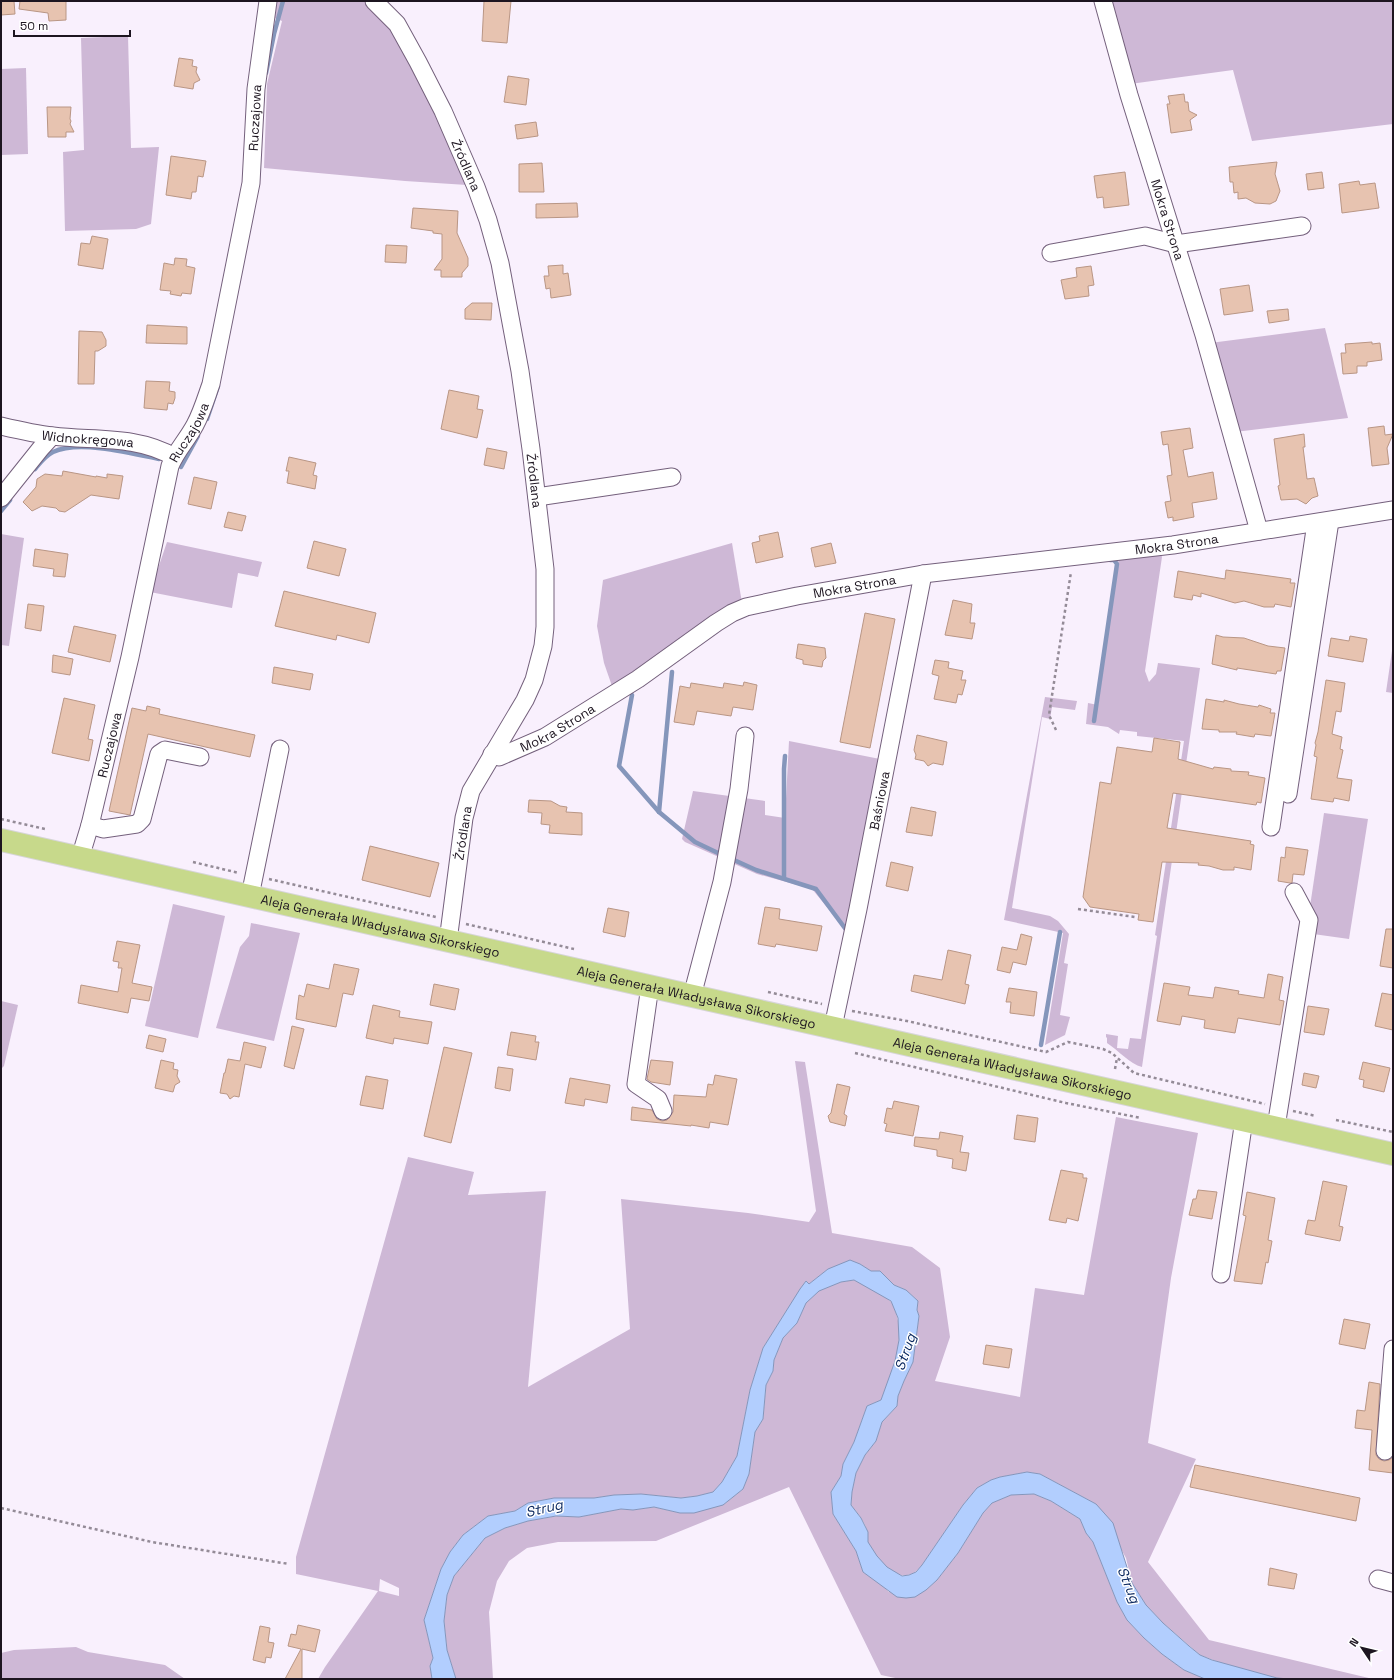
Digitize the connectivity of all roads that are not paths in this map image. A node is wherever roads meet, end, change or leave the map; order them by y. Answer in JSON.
{"nodes":[{"id":1,"x":268,"y":1,"type":"edge"},
{"id":2,"x":374,"y":1,"type":"edge"},
{"id":3,"x":386,"y":1,"type":"edge"},
{"id":4,"x":1103,"y":1,"type":"edge"},
{"id":5,"x":397,"y":24,"type":"junction"},
{"id":6,"x":1302,"y":226,"type":"dead end"},
{"id":7,"x":1176,"y":244,"type":"junction"},
{"id":8,"x":1051,"y":254,"type":"dead end"},
{"id":9,"x":1,"y":426,"type":"edge"},
{"id":10,"x":52,"y":436,"type":"junction"},
{"id":11,"x":174,"y":457,"type":"junction"},
{"id":12,"x":672,"y":477,"type":"dead end"},
{"id":13,"x":537,"y":497,"type":"junction"},
{"id":14,"x":1,"y":498,"type":"edge"},
{"id":15,"x":1393,"y":510,"type":"edge"},
{"id":16,"x":1323,"y":522,"type":"junction"},
{"id":17,"x":1259,"y":531,"type":"junction"},
{"id":18,"x":923,"y":574,"type":"junction"},
{"id":19,"x":745,"y":736,"type":"dead end"},
{"id":20,"x":280,"y":749,"type":"dead end"},
{"id":21,"x":492,"y":754,"type":"junction"},
{"id":22,"x":200,"y":757,"type":"dead end"},
{"id":23,"x":1288,"y":794,"type":"dead end"},
{"id":24,"x":90,"y":825,"type":"junction"},
{"id":25,"x":1271,"y":826,"type":"dead end"},
{"id":26,"x":1,"y":840,"type":"edge"},
{"id":27,"x":80,"y":858,"type":"junction"},
{"id":28,"x":252,"y":886,"type":"junction"},
{"id":29,"x":1294,"y":892,"type":"dead end"},
{"id":30,"x":449,"y":931,"type":"junction"},
{"id":31,"x":650,"y":986,"type":"junction"},
{"id":32,"x":692,"y":996,"type":"junction"},
{"id":33,"x":835,"y":1017,"type":"junction"},
{"id":34,"x":663,"y":1111,"type":"dead end"},
{"id":35,"x":1278,"y":1117,"type":"junction"},
{"id":36,"x":1244,"y":1120,"type":"junction"},
{"id":37,"x":1393,"y":1154,"type":"edge"},
{"id":38,"x":1221,"y":1274,"type":"dead end"},
{"id":39,"x":1393,"y":1349,"type":"edge"},
{"id":40,"x":1385,"y":1452,"type":"dead end"}],
"edges":[{"from":1,"to":11,"type":"street","name":"Ruczajowa"},
{"from":2,"to":5,"type":"street","name":"Źródlana"},
{"from":3,"to":5,"type":"street","name":"Źródlana"},
{"from":4,"to":7,"type":"street","name":"Mokra Strona"},
{"from":5,"to":13,"type":"street","name":"Źródlana"},
{"from":6,"to":7,"type":"street"},
{"from":7,"to":8,"type":"street"},
{"from":7,"to":17,"type":"street","name":"Mokra Strona"},
{"from":9,"to":10,"type":"street","name":"Widnokręgowa"},
{"from":10,"to":11,"type":"street","name":"Widnokręgowa"},
{"from":10,"to":14,"type":"street"},
{"from":11,"to":24,"type":"street","name":"Ruczajowa"},
{"from":12,"to":13,"type":"street"},
{"from":13,"to":21,"type":"street","name":"Źródlana"},
{"from":15,"to":16,"type":"street","name":"Mokra Strona"},
{"from":16,"to":17,"type":"street","name":"Mokra Strona"},
{"from":16,"to":23,"type":"street"},
{"from":16,"to":25,"type":"street"},
{"from":17,"to":18,"type":"street","name":"Mokra Strona"},
{"from":18,"to":21,"type":"street","name":"Mokra Strona"},
{"from":18,"to":33,"type":"street","name":"Baśniowa"},
{"from":19,"to":32,"type":"street"},
{"from":20,"to":28,"type":"street"},
{"from":21,"to":30,"type":"street","name":"Źródlana"},
{"from":22,"to":24,"type":"street"},
{"from":24,"to":27,"type":"street","name":"Ruczajowa"},
{"from":26,"to":27,"type":"main road","name":"Aleja Generała Władysława Sikorskiego"},
{"from":27,"to":28,"type":"main road","name":"Aleja Generała Władysława Sikorskiego"},
{"from":28,"to":30,"type":"main road","name":"Aleja Generała Władysława Sikorskiego"},
{"from":29,"to":35,"type":"street"},
{"from":30,"to":31,"type":"main road","name":"Aleja Generała Władysława Sikorskiego"},
{"from":31,"to":32,"type":"main road","name":"Aleja Generała Władysława Sikorskiego"},
{"from":31,"to":34,"type":"street"},
{"from":32,"to":33,"type":"main road","name":"Aleja Generała Władysława Sikorskiego"},
{"from":33,"to":36,"type":"main road","name":"Aleja Generała Władysława Sikorskiego"},
{"from":35,"to":36,"type":"main road","name":"Aleja Generała Władysława Sikorskiego"},
{"from":35,"to":37,"type":"main road","name":"Aleja Generała Władysława Sikorskiego"},
{"from":36,"to":38,"type":"street"},
{"from":39,"to":40,"type":"street"}]}
